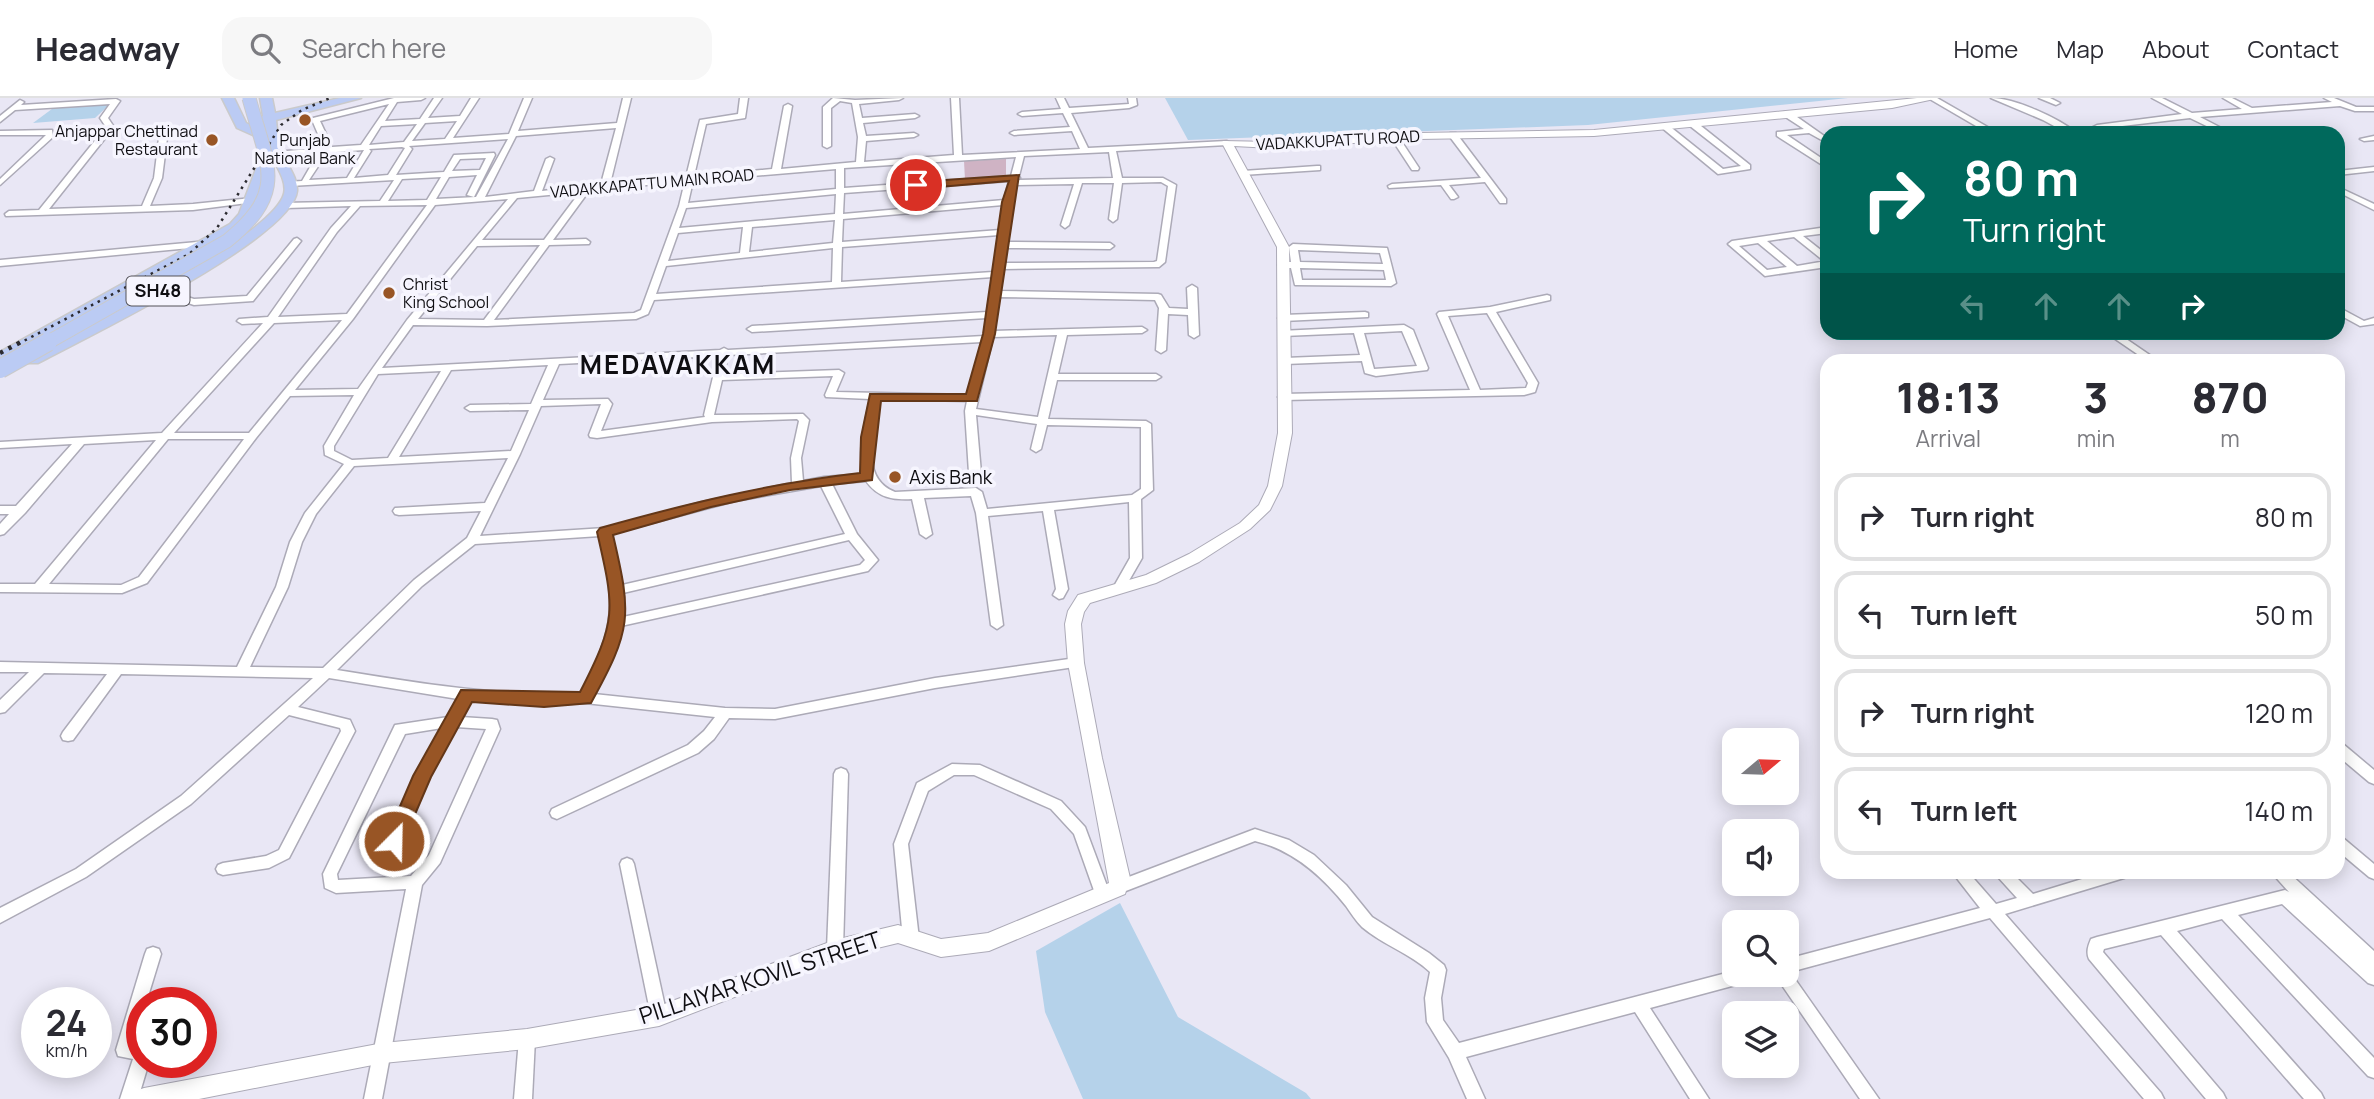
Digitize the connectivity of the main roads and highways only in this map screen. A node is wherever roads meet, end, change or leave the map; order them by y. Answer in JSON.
{"nodes":[{"id":1,"x":228,"y":98,"type":"edge"},
{"id":2,"x":248,"y":98,"type":"edge"},
{"id":3,"x":266,"y":98,"type":"edge"},
{"id":4,"x":355,"y":98,"type":"edge"},
{"id":5,"x":301,"y":111,"type":"junction"},
{"id":6,"x":271,"y":118,"type":"junction"},
{"id":7,"x":241,"y":125,"type":"junction"},
{"id":8,"x":275,"y":148,"type":"junction"},
{"id":9,"x":252,"y":200,"type":"joint"},
{"id":10,"x":235,"y":227,"type":"junction"},
{"id":11,"x":264,"y":227,"type":"junction"},
{"id":12,"x":0,"y":358,"type":"edge"},
{"id":13,"x":0,"y":369,"type":"edge"},
{"id":14,"x":0,"y":378,"type":"edge"}],
"edges":[{"from":1,"to":7,"type":"main road","number":"SH48"},
{"from":2,"to":13,"type":"main road","bridge":true},
{"from":3,"to":6,"type":"main road"},
{"from":4,"to":5,"type":"main road"},
{"from":5,"to":6,"type":"main road"},
{"from":5,"to":8,"type":"main road"},
{"from":6,"to":7,"type":"main road"},
{"from":6,"to":8,"type":"main road"},
{"from":7,"to":9,"type":"main road","number":"SH48"},
{"from":8,"to":11,"type":"main road","number":"SH48"},
{"from":9,"to":10,"type":"main road","number":"SH48"},
{"from":10,"to":11,"type":"main road"},
{"from":10,"to":12,"type":"main road","number":"SH48"},
{"from":11,"to":14,"type":"main road","number":"SH48"}]}
